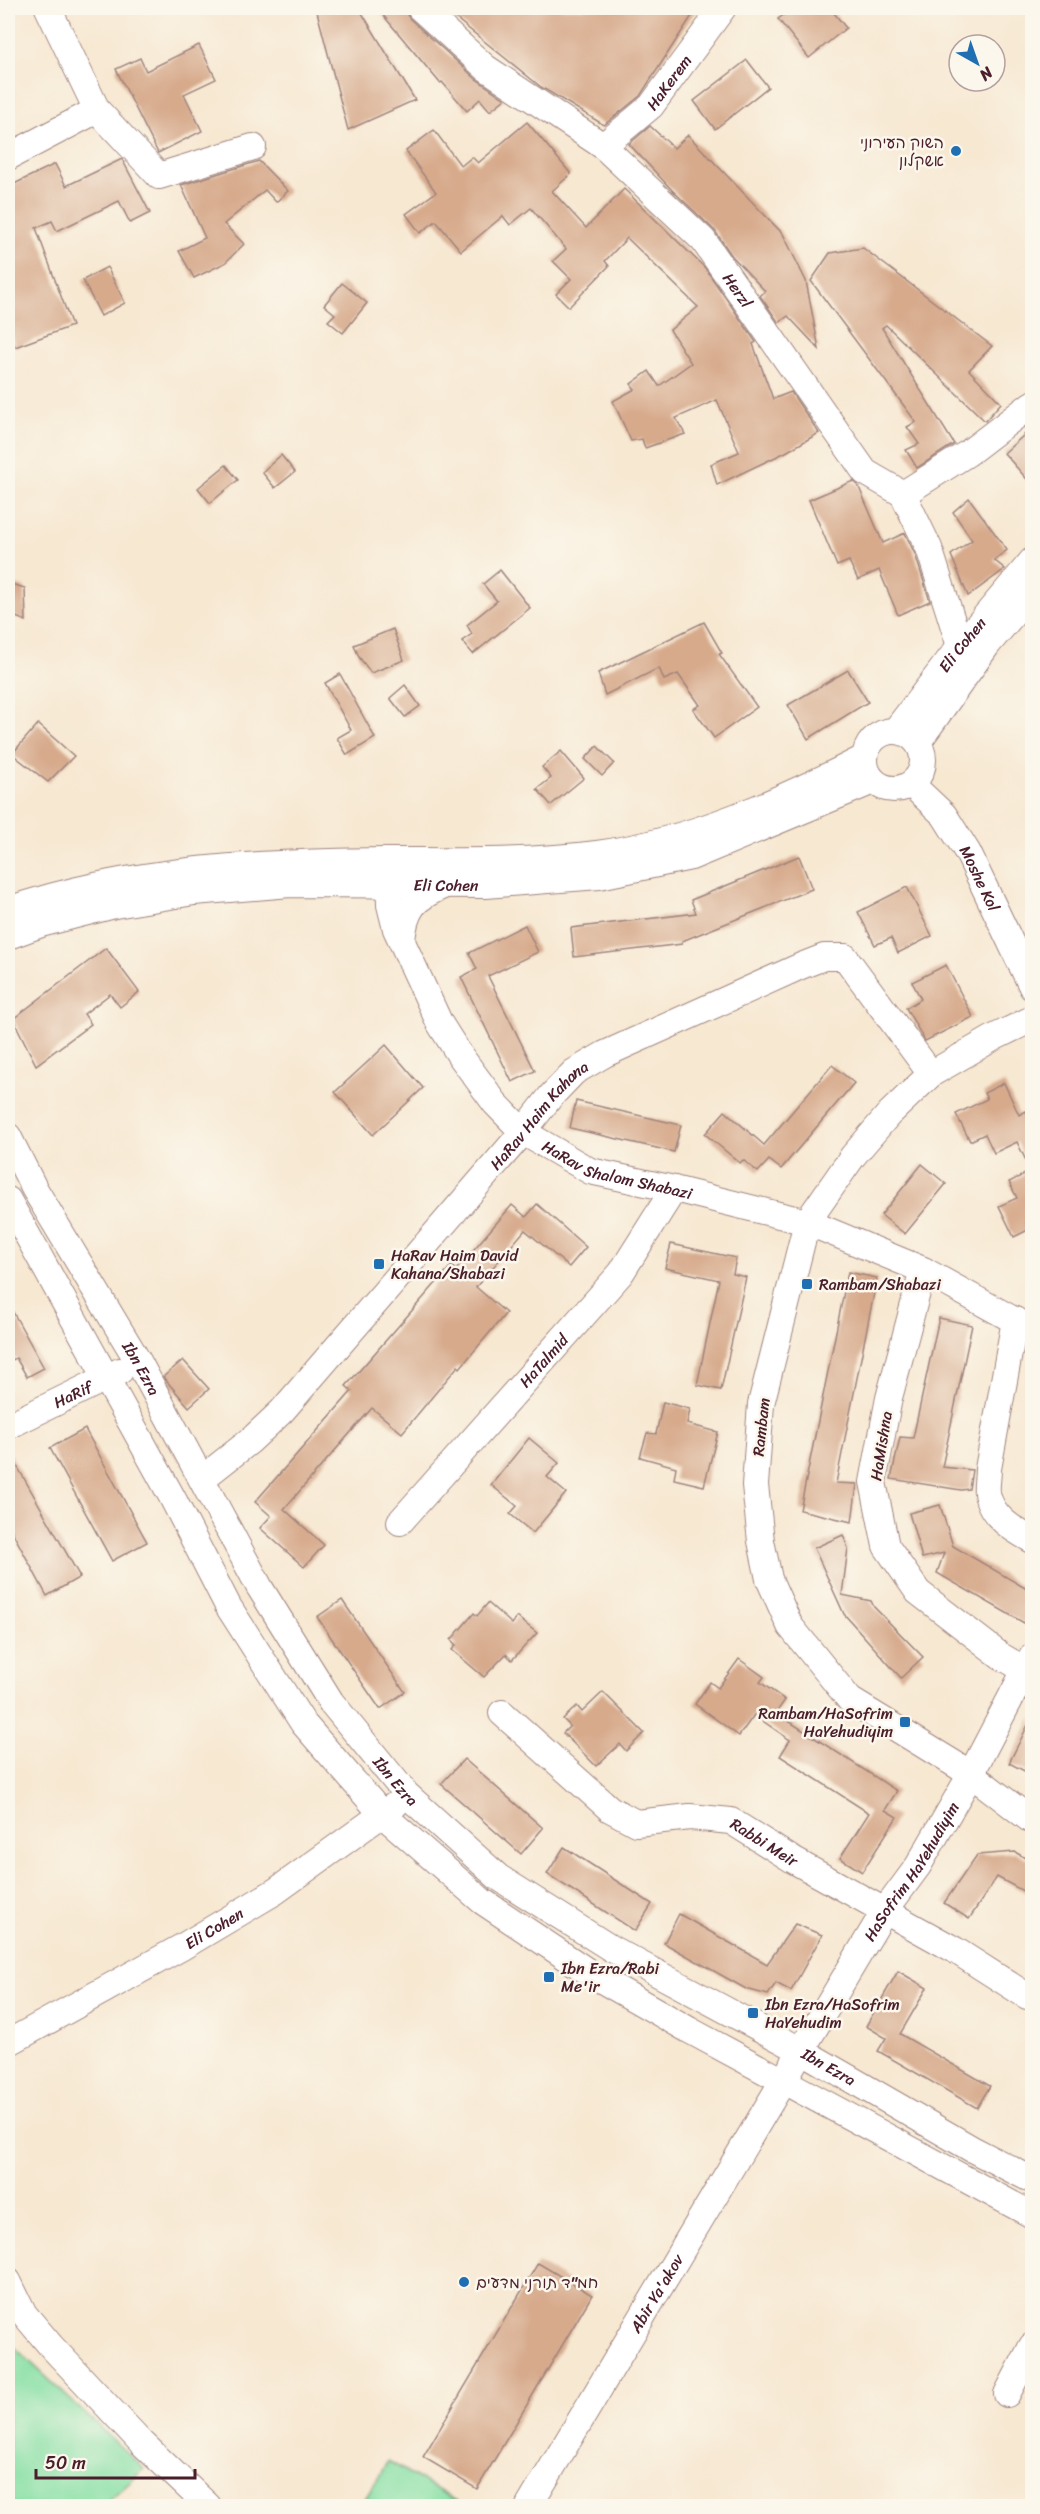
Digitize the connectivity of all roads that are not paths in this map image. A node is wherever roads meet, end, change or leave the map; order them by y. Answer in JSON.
{"nodes":[{"id":1,"x":48,"y":8,"type":"edge"},
{"id":2,"x":420,"y":8,"type":"edge"},
{"id":3,"x":723,"y":8,"type":"edge"},
{"id":4,"x":98,"y":110,"type":"junction"},
{"id":5,"x":603,"y":146,"type":"junction"},
{"id":6,"x":253,"y":147,"type":"dead end"},
{"id":7,"x":8,"y":157,"type":"edge"},
{"id":8,"x":1032,"y":404,"type":"edge"},
{"id":9,"x":903,"y":494,"type":"junction"},
{"id":10,"x":1032,"y":561,"type":"edge"},
{"id":11,"x":1032,"y":592,"type":"edge"},
{"id":12,"x":960,"y":646,"type":"junction"},
{"id":13,"x":907,"y":736,"type":"junction"},
{"id":14,"x":864,"y":758,"type":"junction"},
{"id":15,"x":873,"y":781,"type":"junction"},
{"id":16,"x":911,"y":784,"type":"junction"},
{"id":17,"x":389,"y":873,"type":"junction"},
{"id":18,"x":445,"y":885,"type":"junction"},
{"id":19,"x":8,"y":910,"type":"edge"},
{"id":20,"x":8,"y":936,"type":"edge"},
{"id":21,"x":402,"y":945,"type":"junction"},
{"id":22,"x":1032,"y":987,"type":"edge"},
{"id":23,"x":1032,"y":1019,"type":"edge"},
{"id":24,"x":931,"y":1074,"type":"junction"},
{"id":25,"x":523,"y":1132,"type":"junction"},
{"id":26,"x":8,"y":1136,"type":"edge"},
{"id":27,"x":674,"y":1189,"type":"junction"},
{"id":28,"x":8,"y":1200,"type":"edge"},
{"id":29,"x":807,"y":1222,"type":"junction"},
{"id":30,"x":15,"y":1233,"type":"edge"},
{"id":31,"x":923,"y":1270,"type":"junction"},
{"id":32,"x":1024,"y":1325,"type":"edge"},
{"id":33,"x":138,"y":1361,"type":"junction"},
{"id":34,"x":107,"y":1379,"type":"junction"},
{"id":35,"x":8,"y":1426,"type":"edge"},
{"id":36,"x":203,"y":1478,"type":"junction"},
{"id":37,"x":400,"y":1522,"type":"dead end"},
{"id":38,"x":1032,"y":1540,"type":"edge"},
{"id":39,"x":1028,"y":1664,"type":"edge"},
{"id":40,"x":502,"y":1713,"type":"dead end"},
{"id":41,"x":971,"y":1774,"type":"junction"},
{"id":42,"x":407,"y":1795,"type":"junction"},
{"id":43,"x":383,"y":1815,"type":"junction"},
{"id":44,"x":1032,"y":1821,"type":"edge"},
{"id":45,"x":884,"y":1912,"type":"junction"},
{"id":46,"x":1032,"y":1996,"type":"edge"},
{"id":47,"x":8,"y":2043,"type":"edge"},
{"id":48,"x":802,"y":2051,"type":"junction"},
{"id":49,"x":784,"y":2081,"type":"junction"},
{"id":50,"x":1032,"y":2180,"type":"edge"},
{"id":51,"x":1032,"y":2214,"type":"edge"},
{"id":52,"x":8,"y":2281,"type":"edge"},
{"id":53,"x":1032,"y":2346,"type":"edge"},
{"id":54,"x":1007,"y":2394,"type":"dead end"},
{"id":55,"x":208,"y":2506,"type":"edge"},
{"id":56,"x":529,"y":2506,"type":"edge"}],
"edges":[{"from":1,"to":4,"type":"street"},
{"from":2,"to":5,"type":"street","name":"Herzl"},
{"from":3,"to":5,"type":"street","name":"HaKerem"},
{"from":4,"to":6,"type":"street"},
{"from":4,"to":7,"type":"street"},
{"from":5,"to":9,"type":"street","name":"Herzl"},
{"from":8,"to":9,"type":"street"},
{"from":9,"to":12,"type":"street"},
{"from":10,"to":12,"type":"street","name":"Eli Cohen"},
{"from":11,"to":13,"type":"street","name":"Eli Cohen"},
{"from":12,"to":13,"type":"street","name":"Eli Cohen"},
{"from":13,"to":14,"type":"street"},
{"from":13,"to":16,"type":"street"},
{"from":14,"to":15,"type":"street"},
{"from":14,"to":17,"type":"street","name":"Eli Cohen"},
{"from":15,"to":16,"type":"street"},
{"from":15,"to":18,"type":"street","name":"Eli Cohen"},
{"from":16,"to":22,"type":"street","name":"Moshe Kol"},
{"from":17,"to":18,"type":"street","name":"Eli Cohen"},
{"from":17,"to":19,"type":"street","name":"Eli Cohen"},
{"from":17,"to":20,"type":"street","name":"Eli Cohen"},
{"from":17,"to":21,"type":"street","name":"HaRav Shalom Shabazi"},
{"from":18,"to":21,"type":"street"},
{"from":21,"to":25,"type":"street","name":"HaRav Shalom Shabazi"},
{"from":23,"to":24,"type":"street","name":"Rambam"},
{"from":24,"to":25,"type":"street","name":"HaRav Haim Kahana"},
{"from":24,"to":29,"type":"street","name":"Rambam"},
{"from":25,"to":27,"type":"street","name":"HaRav Shalom Shabazi"},
{"from":25,"to":36,"type":"street","name":"HaRav Haim Kahana"},
{"from":26,"to":33,"type":"street","name":"Ibn Ezra"},
{"from":27,"to":29,"type":"street","name":"HaRav Shalom Shabazi"},
{"from":27,"to":37,"type":"street","name":"HaTalmid"},
{"from":28,"to":30,"type":"street","name":"Ibn Ezra"},
{"from":29,"to":31,"type":"street","name":"HaRav Shalom Shabazi"},
{"from":29,"to":41,"type":"street","name":"Rambam"},
{"from":30,"to":34,"type":"street","name":"Ibn Ezra"},
{"from":31,"to":32,"type":"street","name":"HaRav Shalom Shabazi"},
{"from":31,"to":39,"type":"street","name":"HaMishna"},
{"from":32,"to":38,"type":"street"},
{"from":33,"to":34,"type":"street","name":"HaRif"},
{"from":33,"to":36,"type":"street","name":"Ibn Ezra"},
{"from":34,"to":35,"type":"street","name":"HaRif"},
{"from":34,"to":43,"type":"street","name":"Ibn Ezra"},
{"from":36,"to":42,"type":"street","name":"Ibn Ezra"},
{"from":39,"to":41,"type":"street","name":"HaSofrim HaYehudiyim"},
{"from":40,"to":45,"type":"street","name":"Rabbi Meir"},
{"from":41,"to":44,"type":"street","name":"Rambam"},
{"from":41,"to":45,"type":"street","name":"HaSofrim HaYehudiyim"},
{"from":42,"to":43,"type":"street","name":"Eli Cohen"},
{"from":42,"to":48,"type":"street","name":"Ibn Ezra"},
{"from":43,"to":47,"type":"street","name":"Eli Cohen"},
{"from":43,"to":49,"type":"street","name":"Ibn Ezra"},
{"from":45,"to":46,"type":"street","name":"Rabbi Meir"},
{"from":45,"to":48,"type":"street","name":"HaSofrim HaYehudiyim"},
{"from":48,"to":49,"type":"street","name":"HaSofrim HaYehudiyim"},
{"from":48,"to":50,"type":"street","name":"Ibn Ezra"},
{"from":49,"to":51,"type":"street","name":"Ibn Ezra"},
{"from":49,"to":56,"type":"street","name":"Abir Ya'akov"},
{"from":52,"to":55,"type":"street"},
{"from":53,"to":54,"type":"street"}]}
